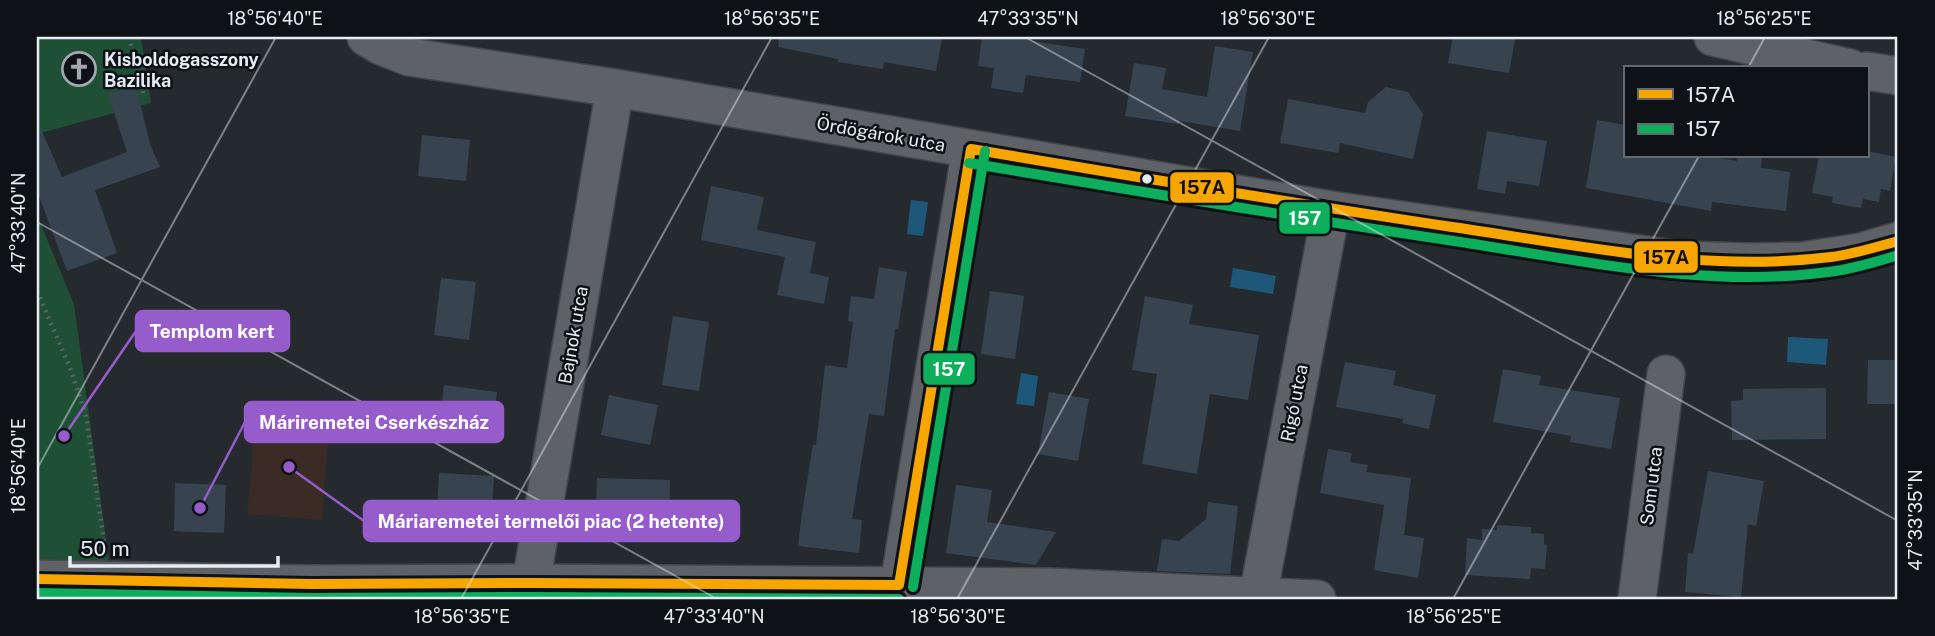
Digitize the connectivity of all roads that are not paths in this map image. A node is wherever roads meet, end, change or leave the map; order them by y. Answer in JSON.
{"nodes":[{"id":1,"x":366,"y":37,"type":"edge"},
{"id":2,"x":1719,"y":37,"type":"edge"},
{"id":3,"x":1842,"y":66,"type":"edge"},
{"id":4,"x":1868,"y":71,"type":"edge"},
{"id":5,"x":1898,"y":76,"type":"edge"},
{"id":6,"x":615,"y":88,"type":"junction"},
{"id":7,"x":971,"y":149,"type":"junction"},
{"id":8,"x":1331,"y":209,"type":"junction"},
{"id":9,"x":1898,"y":241,"type":"edge"},
{"id":10,"x":1666,"y":374,"type":"dead end"},
{"id":11,"x":37,"y":579,"type":"edge"},
{"id":12,"x":899,"y":585,"type":"junction"},
{"id":13,"x":532,"y":591,"type":"edge"},
{"id":14,"x":1049,"y":593,"type":"edge"},
{"id":15,"x":1258,"y":596,"type":"junction"},
{"id":16,"x":1317,"y":599,"type":"edge"},
{"id":17,"x":1637,"y":599,"type":"edge"}],
"edges":[{"from":1,"to":6,"type":"street","name":"Ördögárok utca"},
{"from":2,"to":3,"type":"street"},
{"from":4,"to":5,"type":"street"},
{"from":6,"to":7,"type":"street","name":"Ördögárok utca"},
{"from":6,"to":13,"type":"street","name":"Bajnok utca"},
{"from":7,"to":8,"type":"street","name":"Ördögárok utca"},
{"from":7,"to":12,"type":"street"},
{"from":8,"to":9,"type":"street","name":"Ördögárok utca"},
{"from":8,"to":15,"type":"street","name":"Rigó utca"},
{"from":10,"to":17,"type":"street","name":"Som utca"},
{"from":11,"to":13,"type":"street"},
{"from":12,"to":13,"type":"street"},
{"from":12,"to":14,"type":"street"},
{"from":14,"to":15,"type":"street"},
{"from":15,"to":16,"type":"street"}]}
